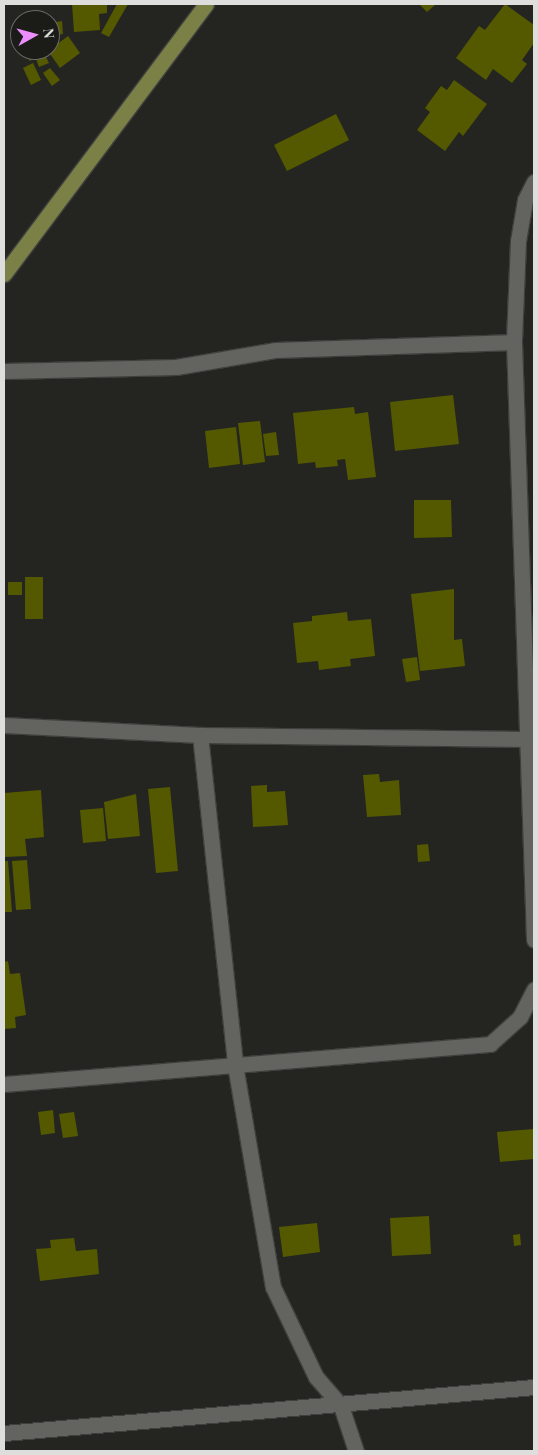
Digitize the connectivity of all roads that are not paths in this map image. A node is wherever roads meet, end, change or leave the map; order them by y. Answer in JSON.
{"nodes":[{"id":1,"x":206,"y":4,"type":"edge"},
{"id":2,"x":534,"y":182,"type":"edge"},
{"id":3,"x":530,"y":200,"type":"edge"},
{"id":4,"x":4,"y":274,"type":"edge"},
{"id":5,"x":514,"y":342,"type":"junction"},
{"id":6,"x":4,"y":371,"type":"edge"},
{"id":7,"x":528,"y":580,"type":"edge"},
{"id":8,"x":4,"y":725,"type":"edge"},
{"id":9,"x":200,"y":735,"type":"junction"},
{"id":10,"x":526,"y":738,"type":"junction"},
{"id":11,"x":534,"y":940,"type":"edge"},
{"id":12,"x":534,"y":989,"type":"edge"},
{"id":13,"x":234,"y":1065,"type":"junction"},
{"id":14,"x":4,"y":1084,"type":"edge"},
{"id":15,"x":534,"y":1387,"type":"edge"},
{"id":16,"x":342,"y":1406,"type":"junction"},
{"id":17,"x":4,"y":1433,"type":"edge"},
{"id":18,"x":356,"y":1451,"type":"edge"}],
"edges":[{"from":1,"to":4,"type":"main road"},
{"from":2,"to":3,"type":"street"},
{"from":3,"to":5,"type":"street"},
{"from":5,"to":6,"type":"street"},
{"from":5,"to":7,"type":"street"},
{"from":7,"to":10,"type":"street"},
{"from":8,"to":9,"type":"street"},
{"from":9,"to":10,"type":"street"},
{"from":9,"to":13,"type":"street"},
{"from":10,"to":11,"type":"street"},
{"from":12,"to":13,"type":"street"},
{"from":13,"to":14,"type":"street"},
{"from":13,"to":16,"type":"street"},
{"from":15,"to":16,"type":"street"},
{"from":16,"to":17,"type":"street"},
{"from":16,"to":18,"type":"street"}]}
